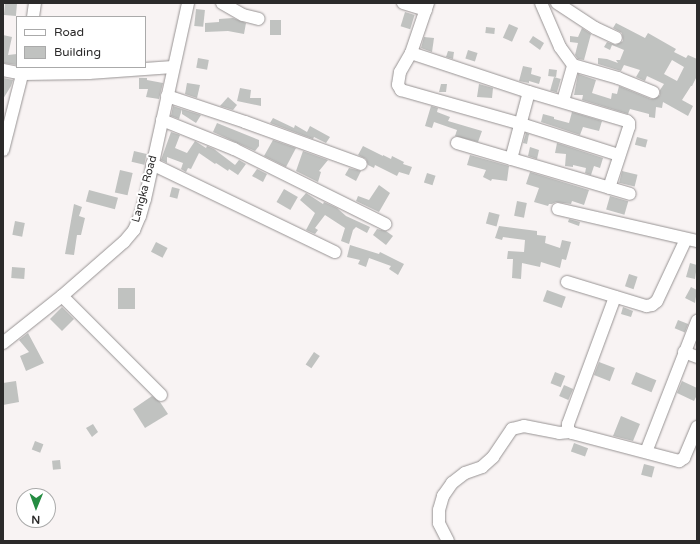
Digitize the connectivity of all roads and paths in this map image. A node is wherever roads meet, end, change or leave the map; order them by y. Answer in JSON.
{"nodes":[{"id":1,"x":35,"y":3,"type":"edge"},
{"id":2,"x":188,"y":3,"type":"edge"},
{"id":3,"x":222,"y":3,"type":"edge"},
{"id":4,"x":404,"y":3,"type":"edge"},
{"id":5,"x":541,"y":3,"type":"edge"},
{"id":6,"x":557,"y":3,"type":"edge"},
{"id":7,"x":427,"y":6,"type":"edge"},
{"id":8,"x":32,"y":16,"type":"edge"},
{"id":9,"x":259,"y":19,"type":"dead end"},
{"id":10,"x":616,"y":38,"type":"dead end"},
{"id":11,"x":411,"y":53,"type":"junction"},
{"id":12,"x":573,"y":65,"type":"junction"},
{"id":13,"x":173,"y":67,"type":"junction"},
{"id":14,"x":3,"y":70,"type":"edge"},
{"id":15,"x":24,"y":71,"type":"edge"},
{"id":16,"x":529,"y":92,"type":"junction"},
{"id":17,"x":653,"y":92,"type":"dead end"},
{"id":18,"x":167,"y":96,"type":"junction"},
{"id":19,"x":563,"y":101,"type":"junction"},
{"id":20,"x":162,"y":120,"type":"junction"},
{"id":21,"x":521,"y":124,"type":"junction"},
{"id":22,"x":457,"y":143,"type":"dead end"},
{"id":23,"x":3,"y":150,"type":"edge"},
{"id":24,"x":619,"y":155,"type":"junction"},
{"id":25,"x":511,"y":158,"type":"junction"},
{"id":26,"x":152,"y":164,"type":"junction"},
{"id":27,"x":361,"y":164,"type":"dead end"},
{"id":28,"x":609,"y":188,"type":"junction"},
{"id":29,"x":630,"y":194,"type":"dead end"},
{"id":30,"x":558,"y":209,"type":"dead end"},
{"id":31,"x":385,"y":224,"type":"dead end"},
{"id":32,"x":691,"y":240,"type":"edge"},
{"id":33,"x":335,"y":252,"type":"dead end"},
{"id":34,"x":567,"y":282,"type":"dead end"},
{"id":35,"x":62,"y":296,"type":"junction"},
{"id":36,"x":615,"y":297,"type":"junction"},
{"id":37,"x":697,"y":321,"type":"edge"},
{"id":38,"x":3,"y":343,"type":"edge"},
{"id":39,"x":684,"y":352,"type":"junction"},
{"id":40,"x":697,"y":357,"type":"edge"},
{"id":41,"x":161,"y":395,"type":"dead end"},
{"id":42,"x":697,"y":427,"type":"edge"},
{"id":43,"x":570,"y":432,"type":"junction"},
{"id":44,"x":646,"y":452,"type":"junction"},
{"id":45,"x":448,"y":541,"type":"edge"}],
"edges":[{"from":1,"to":8,"type":"street"},
{"from":2,"to":13,"type":"street","name":"Langka Road"},
{"from":3,"to":9,"type":"street"},
{"from":4,"to":7,"type":"street"},
{"from":5,"to":12,"type":"street"},
{"from":6,"to":10,"type":"street"},
{"from":7,"to":11,"type":"street"},
{"from":11,"to":16,"type":"street"},
{"from":11,"to":21,"type":"street"},
{"from":12,"to":17,"type":"street"},
{"from":12,"to":19,"type":"street"},
{"from":13,"to":15,"type":"street"},
{"from":13,"to":18,"type":"street","name":"Langka Road"},
{"from":14,"to":15,"type":"street"},
{"from":15,"to":23,"type":"street"},
{"from":16,"to":19,"type":"street"},
{"from":16,"to":21,"type":"street"},
{"from":18,"to":20,"type":"street","name":"Langka Road"},
{"from":18,"to":27,"type":"street"},
{"from":19,"to":24,"type":"street"},
{"from":20,"to":26,"type":"street","name":"Langka Road"},
{"from":20,"to":31,"type":"street"},
{"from":21,"to":24,"type":"street"},
{"from":21,"to":25,"type":"street"},
{"from":22,"to":25,"type":"street"},
{"from":24,"to":28,"type":"street"},
{"from":25,"to":28,"type":"street"},
{"from":26,"to":33,"type":"street"},
{"from":26,"to":35,"type":"street","name":"Langka Road"},
{"from":28,"to":29,"type":"street"},
{"from":30,"to":32,"type":"street"},
{"from":32,"to":36,"type":"street"},
{"from":34,"to":36,"type":"street"},
{"from":35,"to":38,"type":"street","name":"Langka Road"},
{"from":35,"to":41,"type":"street"},
{"from":36,"to":43,"type":"street"},
{"from":37,"to":39,"type":"street"},
{"from":39,"to":40,"type":"street"},
{"from":39,"to":44,"type":"street"},
{"from":42,"to":44,"type":"street"},
{"from":43,"to":44,"type":"street"},
{"from":43,"to":45,"type":"street"}]}
